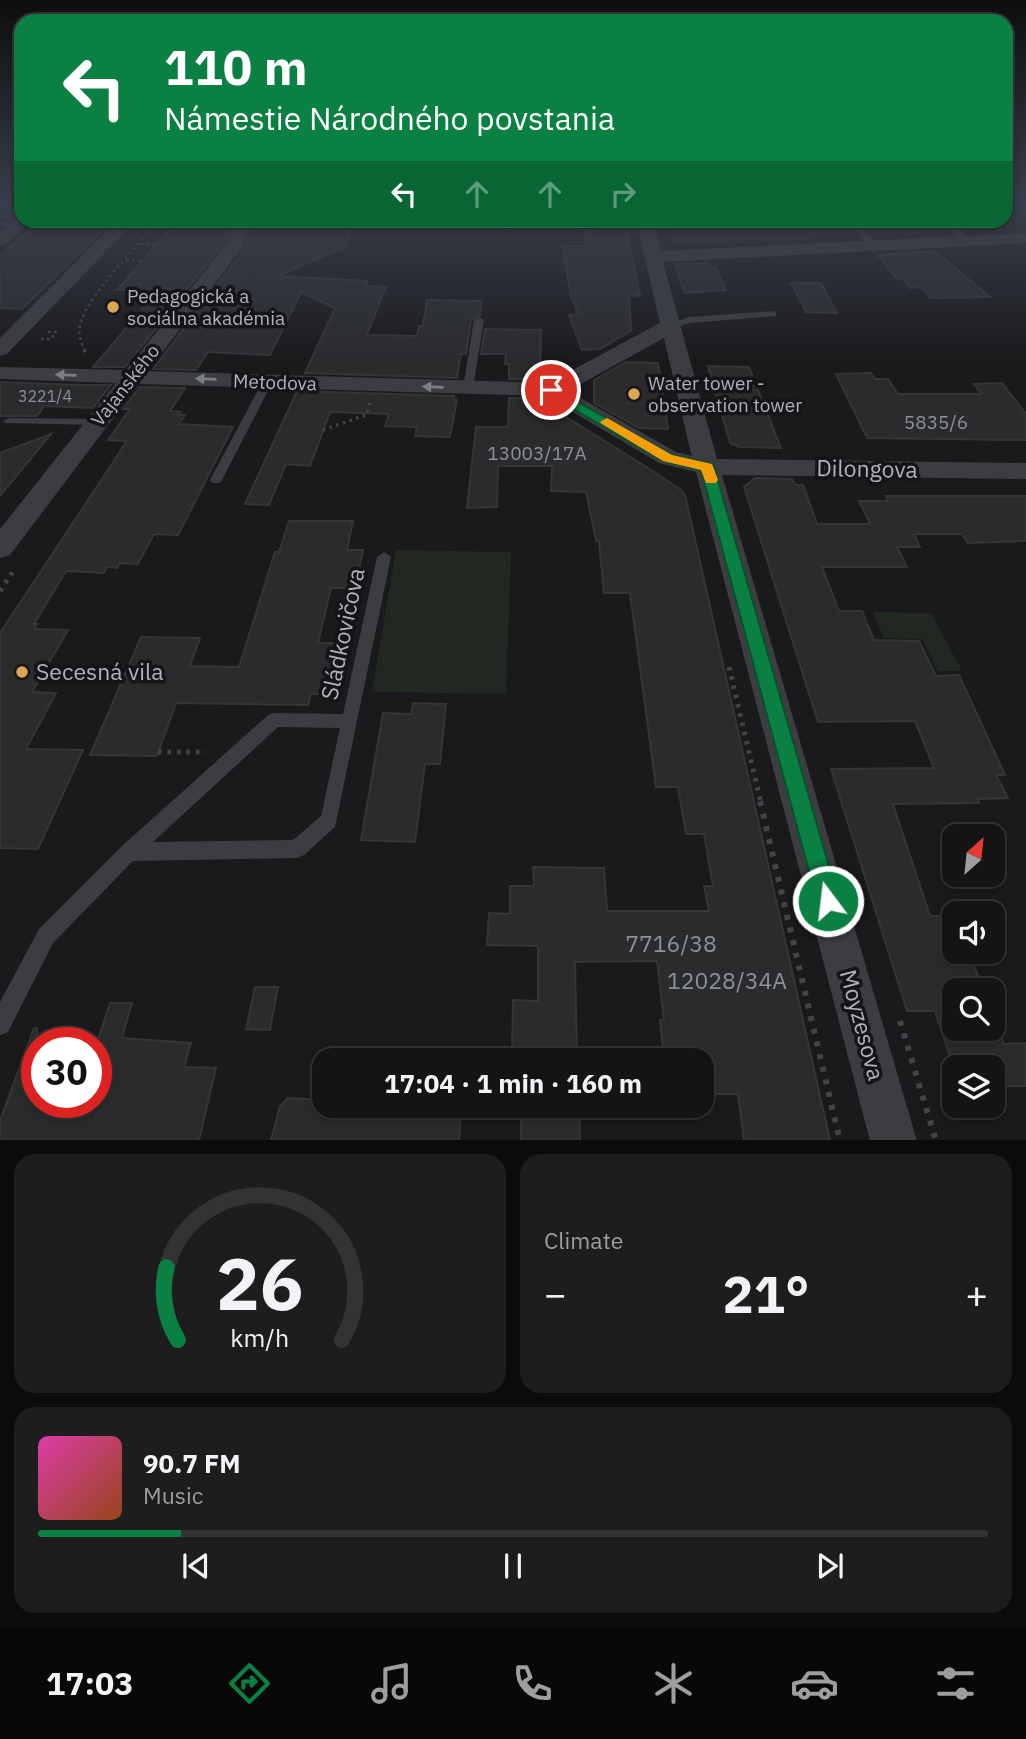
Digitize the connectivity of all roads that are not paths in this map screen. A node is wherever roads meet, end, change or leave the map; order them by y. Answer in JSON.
{"nodes":[{"id":1,"x":92,"y":256,"type":"edge"},
{"id":2,"x":226,"y":256,"type":"edge"},
{"id":3,"x":668,"y":256,"type":"edge"},
{"id":4,"x":653,"y":257,"type":"joint"},
{"id":5,"x":155,"y":294,"type":"dead end"},
{"id":6,"x":195,"y":296,"type":"junction"},
{"id":7,"x":773,"y":314,"type":"dead end"},
{"id":8,"x":478,"y":320,"type":"dead end"},
{"id":9,"x":670,"y":326,"type":"junction"},
{"id":10,"x":0,"y":350,"type":"edge"},
{"id":11,"x":0,"y":373,"type":"edge"},
{"id":12,"x":132,"y":377,"type":"junction"},
{"id":13,"x":268,"y":381,"type":"junction"},
{"id":14,"x":468,"y":388,"type":"junction"},
{"id":15,"x":551,"y":390,"type":"junction"},
{"id":16,"x":9,"y":421,"type":"dead end"},
{"id":17,"x":97,"y":422,"type":"junction"},
{"id":18,"x":707,"y":467,"type":"junction"},
{"id":19,"x":1026,"y":471,"type":"edge"},
{"id":20,"x":216,"y":480,"type":"dead end"},
{"id":21,"x":0,"y":548,"type":"edge"},
{"id":22,"x":384,"y":557,"type":"dead end"},
{"id":23,"x":350,"y":721,"type":"junction"},
{"id":24,"x":129,"y":852,"type":"junction"},
{"id":25,"x":0,"y":1024,"type":"edge"},
{"id":26,"x":894,"y":1140,"type":"edge"}],
"edges":[{"from":1,"to":10,"type":"street"},
{"from":2,"to":6,"type":"street","name":"Vajanského"},
{"from":3,"to":4,"type":"street"},
{"from":4,"to":9,"type":"street","name":"Moyzesova"},
{"from":5,"to":6,"type":"lane"},
{"from":6,"to":12,"type":"street","name":"Vajanského"},
{"from":7,"to":9,"type":"lane"},
{"from":8,"to":14,"type":"lane"},
{"from":9,"to":15,"type":"street"},
{"from":9,"to":18,"type":"street","name":"Moyzesova"},
{"from":12,"to":11,"type":"street","name":"Metodova","one_way":true},
{"from":13,"to":12,"type":"street","name":"Metodova","one_way":true},
{"from":12,"to":17,"type":"street","name":"Vajanského"},
{"from":14,"to":13,"type":"street","name":"Metodova","one_way":true},
{"from":13,"to":20,"type":"lane"},
{"from":14,"to":15,"type":"street","name":"Metodova"},
{"from":15,"to":18,"type":"street","name":"Dilongova"},
{"from":16,"to":17,"type":"lane"},
{"from":17,"to":21,"type":"street","name":"Vajanského"},
{"from":18,"to":19,"type":"street","name":"Dilongova"},
{"from":18,"to":26,"type":"street","name":"Moyzesova"},
{"from":22,"to":23,"type":"lane","name":"Sládkovičova"},
{"from":23,"to":24,"type":"lane","name":"Sládkovičova"},
{"from":23,"to":24,"type":"lane","name":"Sládkovičova"},
{"from":24,"to":25,"type":"lane","name":"Sládkovičova"}]}
